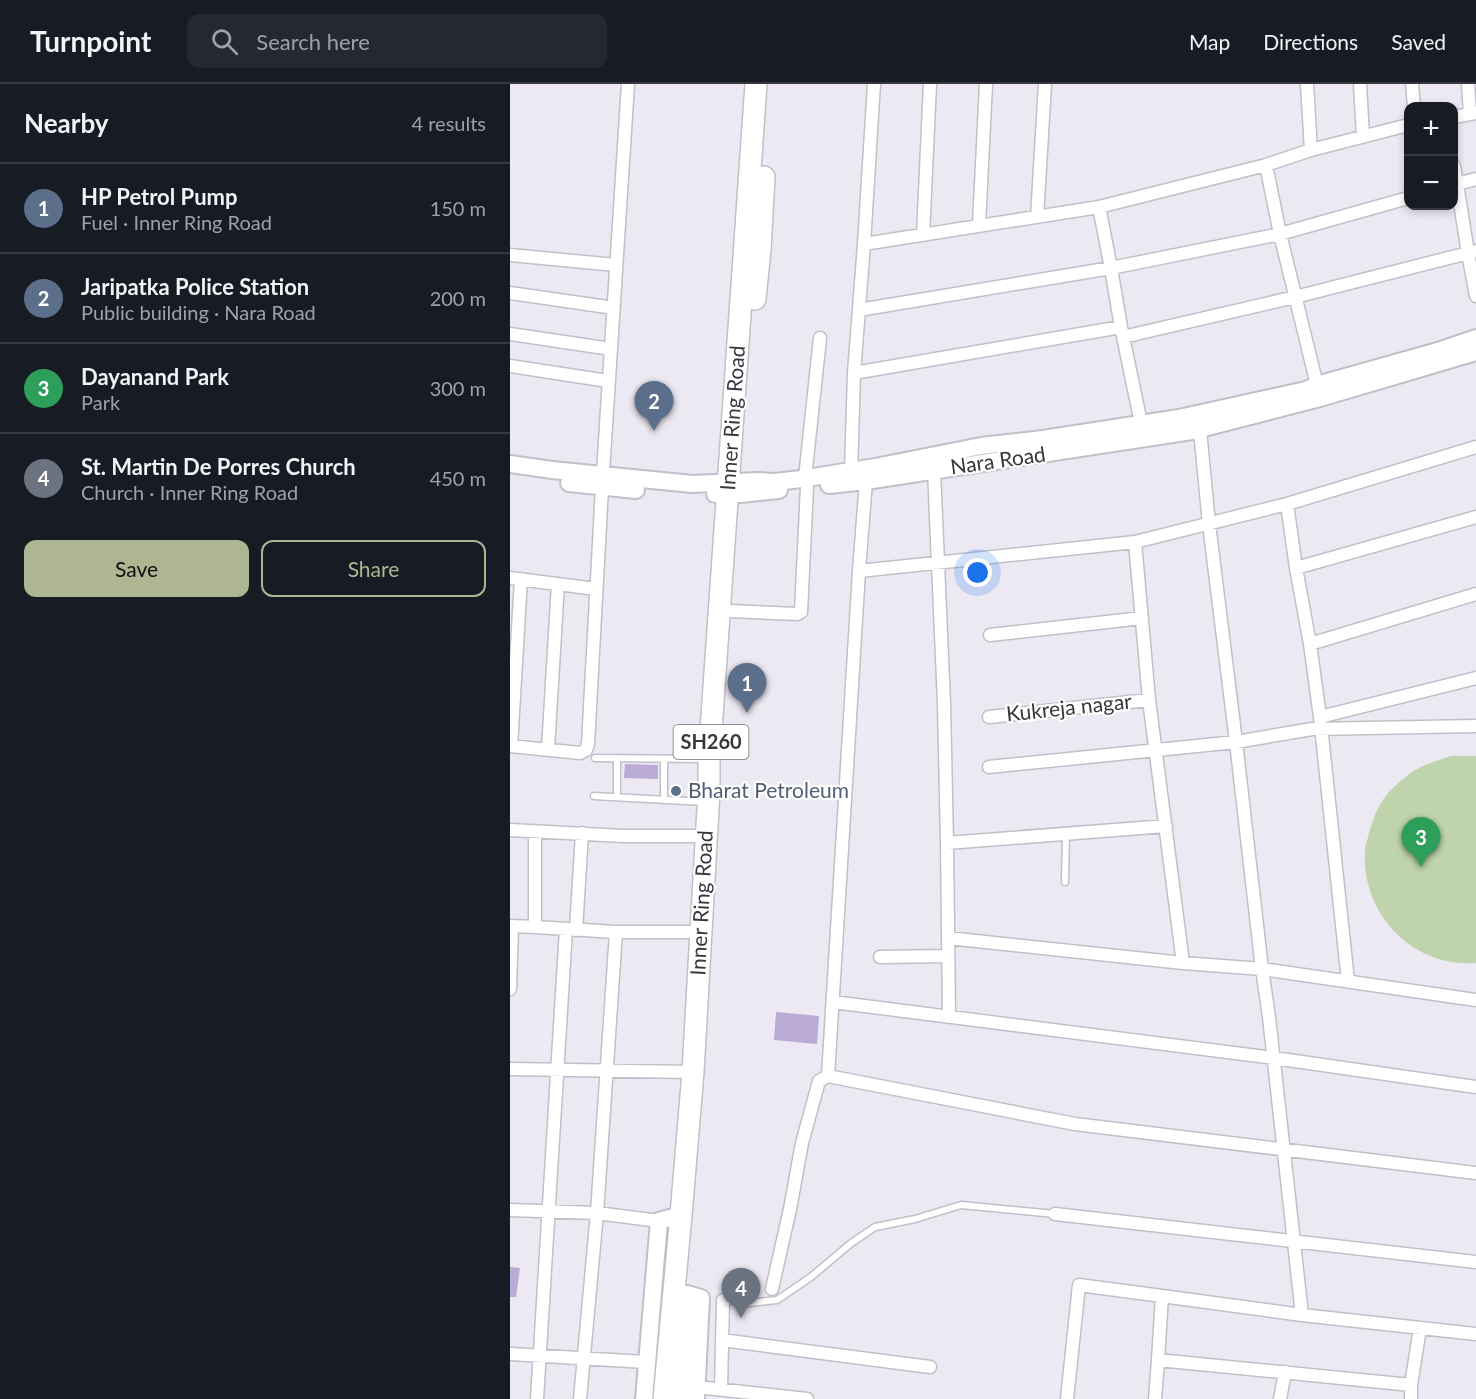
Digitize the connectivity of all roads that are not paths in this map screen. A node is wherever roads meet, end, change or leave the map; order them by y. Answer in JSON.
{"nodes":[{"id":1,"x":628,"y":84,"type":"edge"},
{"id":2,"x":756,"y":84,"type":"edge"},
{"id":3,"x":769,"y":84,"type":"edge"},
{"id":4,"x":874,"y":84,"type":"edge"},
{"id":5,"x":930,"y":84,"type":"edge"},
{"id":6,"x":987,"y":84,"type":"edge"},
{"id":7,"x":1045,"y":84,"type":"edge"},
{"id":8,"x":1307,"y":84,"type":"edge"},
{"id":9,"x":1360,"y":84,"type":"edge"},
{"id":10,"x":1412,"y":84,"type":"edge"},
{"id":11,"x":1468,"y":84,"type":"edge"},
{"id":12,"x":1414,"y":102,"type":"edge"},
{"id":13,"x":1473,"y":113,"type":"edge"},
{"id":14,"x":1458,"y":116,"type":"edge"},
{"id":15,"x":1404,"y":126,"type":"edge"},
{"id":16,"x":1363,"y":136,"type":"junction"},
{"id":17,"x":1311,"y":150,"type":"junction"},
{"id":18,"x":1266,"y":165,"type":"junction"},
{"id":19,"x":1476,"y":179,"type":"edge"},
{"id":20,"x":1458,"y":183,"type":"edge"},
{"id":21,"x":1458,"y":196,"type":"edge"},
{"id":22,"x":1404,"y":199,"type":"edge"},
{"id":23,"x":1099,"y":207,"type":"junction"},
{"id":24,"x":1038,"y":217,"type":"junction"},
{"id":25,"x":979,"y":225,"type":"junction"},
{"id":26,"x":1280,"y":234,"type":"junction"},
{"id":27,"x":923,"y":235,"type":"junction"},
{"id":28,"x":864,"y":244,"type":"junction"},
{"id":29,"x":1472,"y":252,"type":"edge"},
{"id":30,"x":510,"y":255,"type":"edge"},
{"id":31,"x":616,"y":265,"type":"junction"},
{"id":32,"x":1111,"y":268,"type":"junction"},
{"id":33,"x":510,"y":293,"type":"edge"},
{"id":34,"x":1476,"y":296,"type":"edge"},
{"id":35,"x":1295,"y":297,"type":"junction"},
{"id":36,"x":614,"y":308,"type":"junction"},
{"id":37,"x":859,"y":310,"type":"junction"},
{"id":38,"x":1122,"y":332,"type":"junction"},
{"id":39,"x":510,"y":334,"type":"edge"},
{"id":40,"x":820,"y":338,"type":"dead end"},
{"id":41,"x":1476,"y":338,"type":"edge"},
{"id":42,"x":611,"y":349,"type":"junction"},
{"id":43,"x":1476,"y":352,"type":"edge"},
{"id":44,"x":510,"y":366,"type":"edge"},
{"id":45,"x":854,"y":373,"type":"junction"},
{"id":46,"x":608,"y":381,"type":"junction"},
{"id":47,"x":1317,"y":385,"type":"junction"},
{"id":48,"x":1141,"y":423,"type":"junction"},
{"id":49,"x":1200,"y":430,"type":"junction"},
{"id":50,"x":1476,"y":447,"type":"edge"},
{"id":51,"x":510,"y":464,"type":"edge"},
{"id":52,"x":934,"y":470,"type":"junction"},
{"id":53,"x":851,"y":471,"type":"junction"},
{"id":54,"x":510,"y":476,"type":"edge"},
{"id":55,"x":866,"y":481,"type":"junction"},
{"id":56,"x":602,"y":482,"type":"junction"},
{"id":57,"x":806,"y":483,"type":"junction"},
{"id":58,"x":734,"y":488,"type":"junction"},
{"id":59,"x":1287,"y":504,"type":"junction"},
{"id":60,"x":1476,"y":517,"type":"edge"},
{"id":61,"x":1209,"y":525,"type":"junction"},
{"id":62,"x":1135,"y":542,"type":"junction"},
{"id":63,"x":938,"y":564,"type":"junction"},
{"id":64,"x":1296,"y":568,"type":"junction"},
{"id":65,"x":859,"y":571,"type":"junction"},
{"id":66,"x":516,"y":579,"type":"edge"},
{"id":67,"x":558,"y":584,"type":"junction"},
{"id":68,"x":596,"y":589,"type":"junction"},
{"id":69,"x":1476,"y":594,"type":"edge"},
{"id":70,"x":730,"y":611,"type":"junction"},
{"id":71,"x":1142,"y":618,"type":"junction"},
{"id":72,"x":990,"y":635,"type":"dead end"},
{"id":73,"x":1310,"y":644,"type":"junction"},
{"id":74,"x":1476,"y":678,"type":"edge"},
{"id":75,"x":1149,"y":700,"type":"junction"},
{"id":76,"x":989,"y":717,"type":"dead end"},
{"id":77,"x":1320,"y":723,"type":"junction"},
{"id":78,"x":1476,"y":726,"type":"edge"},
{"id":79,"x":1236,"y":742,"type":"junction"},
{"id":80,"x":511,"y":746,"type":"edge"},
{"id":81,"x":548,"y":749,"type":"junction"},
{"id":82,"x":1156,"y":750,"type":"junction"},
{"id":83,"x":595,"y":758,"type":"dead end"},
{"id":84,"x":617,"y":759,"type":"junction"},
{"id":85,"x":664,"y":759,"type":"junction"},
{"id":86,"x":709,"y":759,"type":"junction"},
{"id":87,"x":989,"y":767,"type":"dead end"},
{"id":88,"x":594,"y":796,"type":"dead end"},
{"id":89,"x":617,"y":797,"type":"junction"},
{"id":90,"x":664,"y":800,"type":"junction"},
{"id":91,"x":708,"y":802,"type":"junction"},
{"id":92,"x":1166,"y":826,"type":"junction"},
{"id":93,"x":510,"y":830,"type":"edge"},
{"id":94,"x":535,"y":831,"type":"junction"},
{"id":95,"x":582,"y":833,"type":"junction"},
{"id":96,"x":1066,"y":834,"type":"junction"},
{"id":97,"x":706,"y":836,"type":"junction"},
{"id":98,"x":947,"y":843,"type":"junction"},
{"id":99,"x":1065,"y":882,"type":"dead end"},
{"id":100,"x":511,"y":926,"type":"edge"},
{"id":101,"x":536,"y":927,"type":"junction"},
{"id":102,"x":571,"y":929,"type":"junction"},
{"id":103,"x":616,"y":932,"type":"junction"},
{"id":104,"x":701,"y":932,"type":"junction"},
{"id":105,"x":948,"y":938,"type":"junction"},
{"id":106,"x":948,"y":956,"type":"junction"},
{"id":107,"x":880,"y":957,"type":"dead end"},
{"id":108,"x":1183,"y":963,"type":"junction"},
{"id":109,"x":1262,"y":969,"type":"junction"},
{"id":110,"x":1348,"y":981,"type":"junction"},
{"id":111,"x":510,"y":989,"type":"edge"},
{"id":112,"x":1476,"y":1000,"type":"edge"},
{"id":113,"x":833,"y":1002,"type":"junction"},
{"id":114,"x":949,"y":1017,"type":"junction"},
{"id":115,"x":1274,"y":1058,"type":"junction"},
{"id":116,"x":510,"y":1069,"type":"edge"},
{"id":117,"x":556,"y":1069,"type":"junction"},
{"id":118,"x":606,"y":1071,"type":"junction"},
{"id":119,"x":693,"y":1072,"type":"junction"},
{"id":120,"x":828,"y":1076,"type":"junction"},
{"id":121,"x":1476,"y":1087,"type":"edge"},
{"id":122,"x":1284,"y":1149,"type":"junction"},
{"id":123,"x":1476,"y":1173,"type":"edge"},
{"id":124,"x":510,"y":1210,"type":"edge"},
{"id":125,"x":548,"y":1210,"type":"junction"},
{"id":126,"x":597,"y":1213,"type":"junction"},
{"id":127,"x":1055,"y":1214,"type":"joint"},
{"id":128,"x":681,"y":1215,"type":"junction"},
{"id":129,"x":659,"y":1221,"type":"junction"},
{"id":130,"x":1294,"y":1241,"type":"junction"},
{"id":131,"x":1476,"y":1262,"type":"edge"},
{"id":132,"x":772,"y":1289,"type":"dead end"},
{"id":133,"x":694,"y":1296,"type":"junction"},
{"id":134,"x":1162,"y":1296,"type":"junction"},
{"id":135,"x":726,"y":1301,"type":"junction"},
{"id":136,"x":1302,"y":1315,"type":"junction"},
{"id":137,"x":1420,"y":1328,"type":"junction"},
{"id":138,"x":1476,"y":1334,"type":"edge"},
{"id":139,"x":722,"y":1340,"type":"junction"},
{"id":140,"x":510,"y":1354,"type":"edge"},
{"id":141,"x":539,"y":1355,"type":"junction"},
{"id":142,"x":583,"y":1358,"type":"junction"},
{"id":143,"x":1158,"y":1360,"type":"junction"},
{"id":144,"x":646,"y":1362,"type":"junction"},
{"id":145,"x":930,"y":1367,"type":"dead end"},
{"id":146,"x":1285,"y":1372,"type":"junction"},
{"id":147,"x":1411,"y":1385,"type":"junction"},
{"id":148,"x":721,"y":1389,"type":"junction"},
{"id":149,"x":691,"y":1395,"type":"edge"},
{"id":150,"x":537,"y":1399,"type":"edge"},
{"id":151,"x":580,"y":1399,"type":"edge"},
{"id":152,"x":644,"y":1399,"type":"edge"},
{"id":153,"x":664,"y":1399,"type":"edge"},
{"id":154,"x":807,"y":1399,"type":"edge"},
{"id":155,"x":1067,"y":1399,"type":"edge"},
{"id":156,"x":1155,"y":1399,"type":"edge"},
{"id":157,"x":1280,"y":1399,"type":"edge"},
{"id":158,"x":1411,"y":1399,"type":"edge"}],
"edges":[{"from":1,"to":31,"type":"street"},
{"from":2,"to":58,"type":"highway","name":"Inner Ring Road","number":"SH260"},
{"from":3,"to":58,"type":"highway","name":"Inner Ring Road"},
{"from":4,"to":28,"type":"street"},
{"from":5,"to":27,"type":"street"},
{"from":6,"to":25,"type":"street"},
{"from":7,"to":24,"type":"street"},
{"from":8,"to":17,"type":"street"},
{"from":9,"to":16,"type":"street"},
{"from":10,"to":12,"type":"street"},
{"from":11,"to":13,"type":"street"},
{"from":13,"to":14,"type":"street"},
{"from":15,"to":16,"type":"street"},
{"from":16,"to":17,"type":"street"},
{"from":17,"to":18,"type":"street"},
{"from":18,"to":23,"type":"street"},
{"from":18,"to":26,"type":"street"},
{"from":19,"to":20,"type":"street"},
{"from":21,"to":29,"type":"street"},
{"from":22,"to":26,"type":"street"},
{"from":23,"to":24,"type":"street"},
{"from":23,"to":32,"type":"street"},
{"from":24,"to":25,"type":"street"},
{"from":25,"to":27,"type":"street"},
{"from":26,"to":32,"type":"street"},
{"from":26,"to":35,"type":"street"},
{"from":27,"to":28,"type":"street"},
{"from":28,"to":37,"type":"street"},
{"from":29,"to":34,"type":"street"},
{"from":29,"to":35,"type":"street"},
{"from":30,"to":31,"type":"street"},
{"from":31,"to":36,"type":"street"},
{"from":32,"to":37,"type":"street"},
{"from":32,"to":38,"type":"street"},
{"from":33,"to":36,"type":"street"},
{"from":35,"to":38,"type":"street"},
{"from":35,"to":47,"type":"street"},
{"from":36,"to":42,"type":"street"},
{"from":37,"to":45,"type":"street"},
{"from":38,"to":45,"type":"street"},
{"from":38,"to":48,"type":"street"},
{"from":39,"to":42,"type":"street"},
{"from":40,"to":57,"type":"street"},
{"from":41,"to":47,"type":"main road","name":"Nara Road"},
{"from":42,"to":46,"type":"street"},
{"from":43,"to":49,"type":"main road","name":"Nara Road"},
{"from":44,"to":46,"type":"street"},
{"from":45,"to":53,"type":"street"},
{"from":46,"to":56,"type":"street"},
{"from":47,"to":48,"type":"main road","name":"Nara Road"},
{"from":48,"to":53,"type":"main road","name":"Nara Road"},
{"from":49,"to":52,"type":"main road","name":"Nara Road"},
{"from":49,"to":61,"type":"street"},
{"from":50,"to":59,"type":"street"},
{"from":51,"to":56,"type":"main road","name":"Nara Road"},
{"from":52,"to":55,"type":"main road","name":"Nara Road"},
{"from":52,"to":63,"type":"street"},
{"from":53,"to":57,"type":"main road","name":"Nara Road"},
{"from":54,"to":56,"type":"main road","name":"Nara Road"},
{"from":55,"to":57,"type":"main road","name":"Nara Road"},
{"from":55,"to":65,"type":"street"},
{"from":56,"to":58,"type":"main road","name":"Nara Road"},
{"from":56,"to":68,"type":"street"},
{"from":57,"to":58,"type":"main road","name":"Nara Road"},
{"from":57,"to":70,"type":"street"},
{"from":58,"to":70,"type":"highway","name":"Inner Ring Road"},
{"from":58,"to":86,"type":"highway","name":"Inner Ring Road","number":"SH260"},
{"from":59,"to":61,"type":"street"},
{"from":59,"to":64,"type":"street"},
{"from":60,"to":64,"type":"street"},
{"from":61,"to":62,"type":"street"},
{"from":61,"to":79,"type":"street"},
{"from":62,"to":63,"type":"street"},
{"from":62,"to":71,"type":"street"},
{"from":63,"to":65,"type":"street"},
{"from":63,"to":98,"type":"street"},
{"from":64,"to":73,"type":"street"},
{"from":65,"to":113,"type":"street"},
{"from":66,"to":67,"type":"street"},
{"from":66,"to":80,"type":"street"},
{"from":67,"to":68,"type":"street"},
{"from":67,"to":81,"type":"street"},
{"from":68,"to":81,"type":"street"},
{"from":69,"to":73,"type":"street"},
{"from":70,"to":133,"type":"highway","name":"Inner Ring Road"},
{"from":71,"to":72,"type":"street"},
{"from":71,"to":75,"type":"street"},
{"from":73,"to":77,"type":"street"},
{"from":74,"to":77,"type":"street"},
{"from":75,"to":76,"type":"street","name":"Kukreja nagar"},
{"from":75,"to":82,"type":"street"},
{"from":77,"to":78,"type":"street"},
{"from":77,"to":79,"type":"street"},
{"from":77,"to":110,"type":"street"},
{"from":79,"to":82,"type":"street"},
{"from":79,"to":109,"type":"street"},
{"from":80,"to":81,"type":"street"},
{"from":82,"to":87,"type":"street"},
{"from":82,"to":92,"type":"street"},
{"from":83,"to":84,"type":"lane"},
{"from":84,"to":85,"type":"lane"},
{"from":84,"to":89,"type":"lane"},
{"from":85,"to":86,"type":"lane"},
{"from":85,"to":90,"type":"lane"},
{"from":86,"to":91,"type":"highway","name":"Inner Ring Road","number":"SH260"},
{"from":88,"to":89,"type":"lane"},
{"from":89,"to":90,"type":"lane"},
{"from":90,"to":91,"type":"lane"},
{"from":91,"to":97,"type":"highway","name":"Inner Ring Road","number":"SH260"},
{"from":92,"to":96,"type":"street"},
{"from":92,"to":108,"type":"street"},
{"from":93,"to":94,"type":"street"},
{"from":94,"to":95,"type":"street"},
{"from":94,"to":101,"type":"street"},
{"from":95,"to":97,"type":"street"},
{"from":95,"to":102,"type":"street"},
{"from":96,"to":98,"type":"street"},
{"from":96,"to":99,"type":"lane"},
{"from":97,"to":104,"type":"highway","name":"Inner Ring Road","number":"SH260"},
{"from":98,"to":105,"type":"street"},
{"from":100,"to":101,"type":"street"},
{"from":100,"to":111,"type":"street"},
{"from":101,"to":102,"type":"street"},
{"from":102,"to":103,"type":"street"},
{"from":102,"to":117,"type":"street"},
{"from":103,"to":104,"type":"street"},
{"from":103,"to":118,"type":"street"},
{"from":104,"to":119,"type":"highway","name":"Inner Ring Road","number":"SH260"},
{"from":105,"to":106,"type":"street"},
{"from":105,"to":108,"type":"street"},
{"from":106,"to":107,"type":"street"},
{"from":106,"to":114,"type":"street"},
{"from":108,"to":109,"type":"street"},
{"from":109,"to":110,"type":"street"},
{"from":109,"to":115,"type":"street"},
{"from":110,"to":112,"type":"street"},
{"from":113,"to":114,"type":"street"},
{"from":113,"to":120,"type":"street"},
{"from":114,"to":115,"type":"street"},
{"from":115,"to":121,"type":"street"},
{"from":115,"to":122,"type":"street"},
{"from":116,"to":117,"type":"street"},
{"from":117,"to":118,"type":"street"},
{"from":117,"to":125,"type":"street"},
{"from":118,"to":119,"type":"street"},
{"from":118,"to":126,"type":"street"},
{"from":119,"to":128,"type":"highway","name":"Inner Ring Road","number":"SH260"},
{"from":120,"to":122,"type":"street"},
{"from":120,"to":132,"type":"street"},
{"from":122,"to":123,"type":"street"},
{"from":122,"to":130,"type":"street"},
{"from":124,"to":125,"type":"street"},
{"from":125,"to":126,"type":"street"},
{"from":125,"to":141,"type":"street"},
{"from":126,"to":129,"type":"street"},
{"from":126,"to":142,"type":"street"},
{"from":127,"to":130,"type":"street"},
{"from":127,"to":135,"type":"lane"},
{"from":128,"to":129,"type":"main road"},
{"from":128,"to":153,"type":"highway","name":"Inner Ring Road","number":"SH260"},
{"from":129,"to":144,"type":"main road"},
{"from":130,"to":131,"type":"street"},
{"from":130,"to":136,"type":"street"},
{"from":133,"to":135,"type":"street"},
{"from":133,"to":149,"type":"highway","name":"Inner Ring Road"},
{"from":134,"to":136,"type":"street"},
{"from":134,"to":143,"type":"street"},
{"from":134,"to":155,"type":"street"},
{"from":135,"to":139,"type":"street"},
{"from":136,"to":137,"type":"street"},
{"from":137,"to":138,"type":"street"},
{"from":137,"to":147,"type":"street"},
{"from":139,"to":145,"type":"street"},
{"from":139,"to":148,"type":"street"},
{"from":140,"to":141,"type":"street"},
{"from":141,"to":142,"type":"street"},
{"from":141,"to":150,"type":"street"},
{"from":142,"to":144,"type":"street"},
{"from":142,"to":151,"type":"street"},
{"from":143,"to":146,"type":"street"},
{"from":143,"to":156,"type":"street"},
{"from":144,"to":152,"type":"main road"},
{"from":146,"to":147,"type":"street"},
{"from":146,"to":157,"type":"street"},
{"from":147,"to":158,"type":"street"},
{"from":148,"to":149,"type":"street"},
{"from":148,"to":154,"type":"street"}]}
